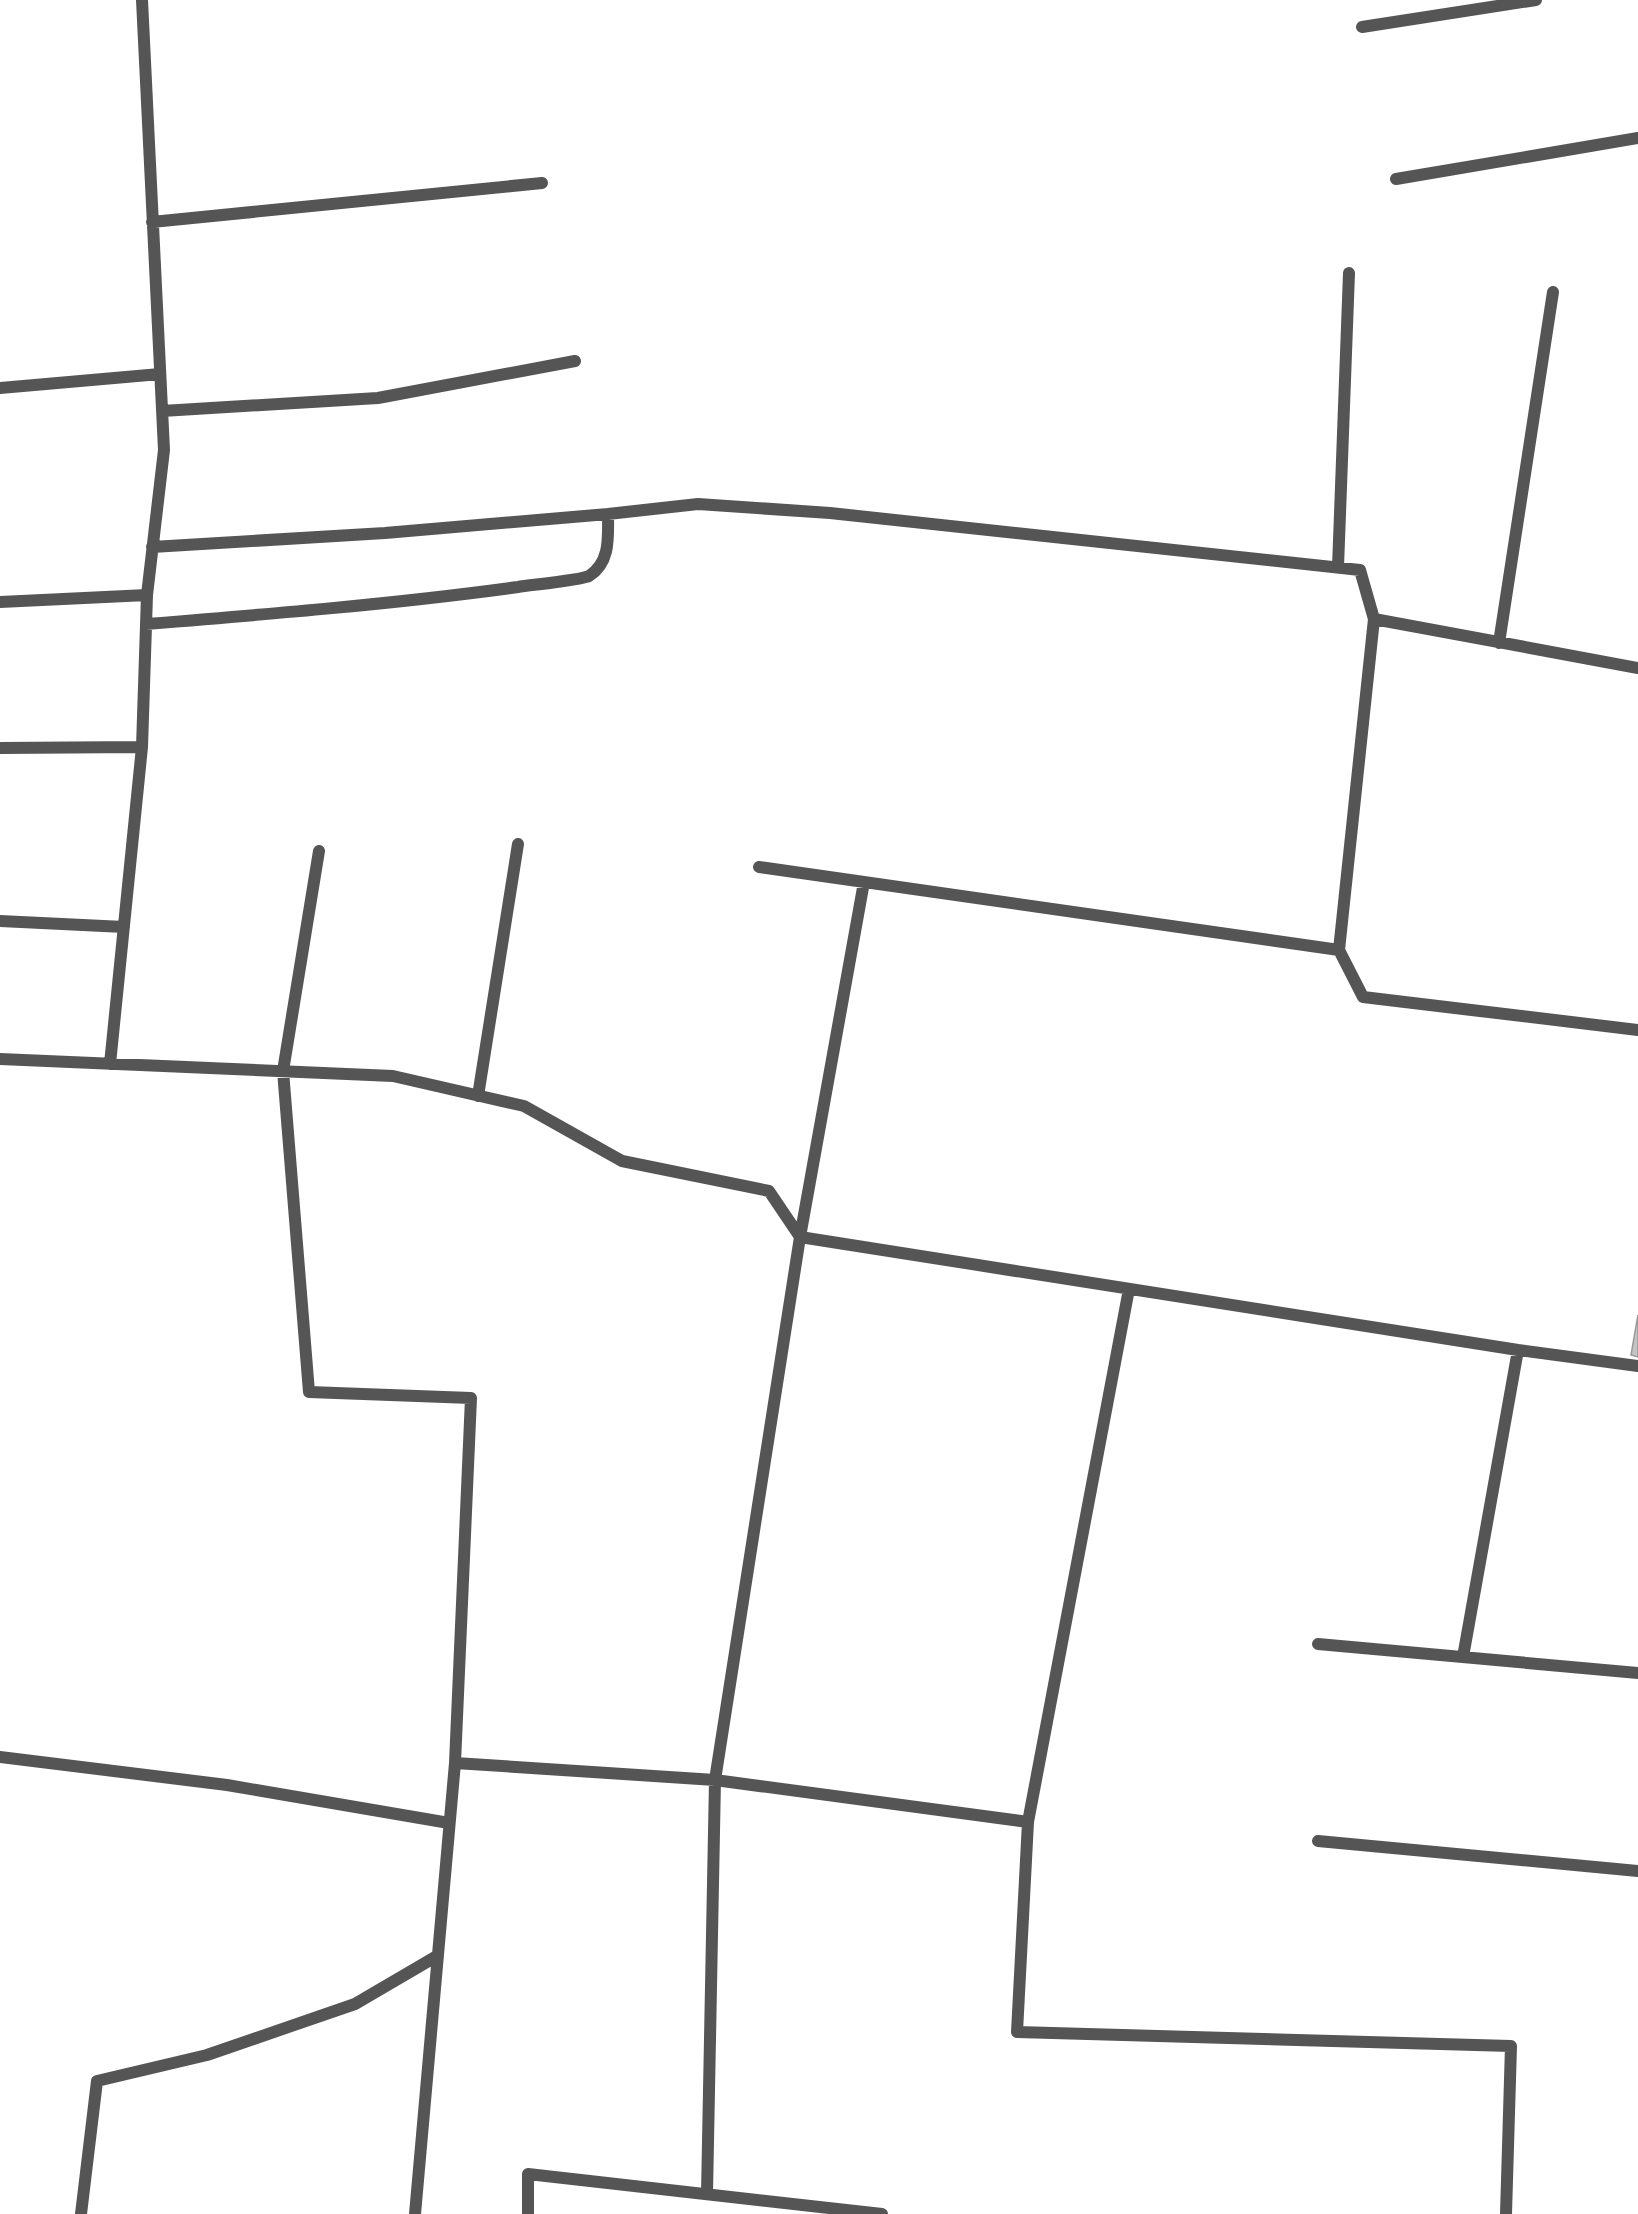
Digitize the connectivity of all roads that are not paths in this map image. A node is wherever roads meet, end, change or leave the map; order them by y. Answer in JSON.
{"nodes":[{"id":1,"x":142,"y":0,"type":"edge"},
{"id":2,"x":1536,"y":0,"type":"edge"},
{"id":3,"x":1362,"y":27,"type":"dead end"},
{"id":4,"x":1638,"y":138,"type":"edge"},
{"id":5,"x":1396,"y":179,"type":"dead end"},
{"id":6,"x":542,"y":183,"type":"dead end"},
{"id":7,"x":152,"y":222,"type":"junction"},
{"id":8,"x":1349,"y":273,"type":"dead end"},
{"id":9,"x":1553,"y":292,"type":"dead end"},
{"id":10,"x":575,"y":361,"type":"dead end"},
{"id":11,"x":160,"y":374,"type":"junction"},
{"id":12,"x":0,"y":388,"type":"edge"},
{"id":13,"x":162,"y":411,"type":"junction"},
{"id":14,"x":608,"y":514,"type":"junction"},
{"id":15,"x":152,"y":547,"type":"junction"},
{"id":16,"x":1338,"y":567,"type":"junction"},
{"id":17,"x":147,"y":596,"type":"junction"},
{"id":18,"x":0,"y":602,"type":"edge"},
{"id":19,"x":1374,"y":619,"type":"junction"},
{"id":20,"x":146,"y":624,"type":"junction"},
{"id":21,"x":1499,"y":643,"type":"junction"},
{"id":22,"x":1638,"y":668,"type":"edge"},
{"id":23,"x":142,"y":747,"type":"junction"},
{"id":24,"x":0,"y":748,"type":"edge"},
{"id":25,"x":518,"y":844,"type":"dead end"},
{"id":26,"x":319,"y":851,"type":"dead end"},
{"id":27,"x":759,"y":867,"type":"dead end"},
{"id":28,"x":864,"y":882,"type":"junction"},
{"id":29,"x":0,"y":921,"type":"edge"},
{"id":30,"x":124,"y":927,"type":"junction"},
{"id":31,"x":1339,"y":950,"type":"junction"},
{"id":32,"x":1638,"y":1030,"type":"edge"},
{"id":33,"x":0,"y":1059,"type":"edge"},
{"id":34,"x":110,"y":1064,"type":"junction"},
{"id":35,"x":283,"y":1071,"type":"junction"},
{"id":36,"x":478,"y":1096,"type":"junction"},
{"id":37,"x":800,"y":1237,"type":"junction"},
{"id":38,"x":1129,"y":1289,"type":"junction"},
{"id":39,"x":1518,"y":1350,"type":"junction"},
{"id":40,"x":1638,"y":1366,"type":"edge"},
{"id":41,"x":1318,"y":1644,"type":"dead end"},
{"id":42,"x":1463,"y":1657,"type":"junction"},
{"id":43,"x":1638,"y":1673,"type":"edge"},
{"id":44,"x":0,"y":1757,"type":"edge"},
{"id":45,"x":455,"y":1763,"type":"junction"},
{"id":46,"x":715,"y":1780,"type":"junction"},
{"id":47,"x":1028,"y":1822,"type":"junction"},
{"id":48,"x":449,"y":1823,"type":"junction"},
{"id":49,"x":1318,"y":1841,"type":"dead end"},
{"id":50,"x":1638,"y":1871,"type":"edge"},
{"id":51,"x":437,"y":1956,"type":"junction"},
{"id":52,"x":707,"y":2194,"type":"junction"},
{"id":53,"x":81,"y":2214,"type":"edge"},
{"id":54,"x":415,"y":2214,"type":"edge"},
{"id":55,"x":528,"y":2214,"type":"edge"},
{"id":56,"x":882,"y":2214,"type":"edge"},
{"id":57,"x":1506,"y":2214,"type":"edge"}],
"edges":[{"from":1,"to":7,"type":"street"},
{"from":2,"to":3,"type":"street"},
{"from":4,"to":5,"type":"street"},
{"from":6,"to":7,"type":"street"},
{"from":7,"to":11,"type":"street"},
{"from":8,"to":16,"type":"street"},
{"from":9,"to":21,"type":"street"},
{"from":10,"to":13,"type":"street"},
{"from":11,"to":12,"type":"street"},
{"from":11,"to":13,"type":"street"},
{"from":13,"to":15,"type":"street"},
{"from":14,"to":15,"type":"street"},
{"from":14,"to":16,"type":"street"},
{"from":14,"to":20,"type":"street"},
{"from":15,"to":17,"type":"street"},
{"from":16,"to":19,"type":"street"},
{"from":17,"to":18,"type":"street"},
{"from":17,"to":20,"type":"street"},
{"from":19,"to":21,"type":"street"},
{"from":19,"to":31,"type":"street"},
{"from":20,"to":23,"type":"street"},
{"from":21,"to":22,"type":"street"},
{"from":23,"to":24,"type":"street"},
{"from":23,"to":30,"type":"street"},
{"from":25,"to":36,"type":"street"},
{"from":26,"to":35,"type":"street"},
{"from":27,"to":28,"type":"street"},
{"from":28,"to":31,"type":"street"},
{"from":28,"to":37,"type":"street"},
{"from":29,"to":30,"type":"street"},
{"from":30,"to":34,"type":"street"},
{"from":31,"to":32,"type":"street"},
{"from":33,"to":34,"type":"street"},
{"from":34,"to":35,"type":"street"},
{"from":35,"to":36,"type":"street"},
{"from":35,"to":45,"type":"street"},
{"from":36,"to":37,"type":"street"},
{"from":37,"to":38,"type":"street"},
{"from":37,"to":46,"type":"street"},
{"from":38,"to":39,"type":"street"},
{"from":38,"to":47,"type":"street"},
{"from":39,"to":40,"type":"street"},
{"from":39,"to":42,"type":"street"},
{"from":41,"to":42,"type":"street"},
{"from":42,"to":43,"type":"street"},
{"from":44,"to":48,"type":"street"},
{"from":45,"to":46,"type":"street"},
{"from":45,"to":48,"type":"street"},
{"from":46,"to":47,"type":"street"},
{"from":46,"to":52,"type":"street"},
{"from":47,"to":57,"type":"street"},
{"from":48,"to":51,"type":"street"},
{"from":49,"to":50,"type":"street"},
{"from":51,"to":53,"type":"street"},
{"from":51,"to":54,"type":"street"},
{"from":52,"to":55,"type":"street"},
{"from":52,"to":56,"type":"street"}]}
